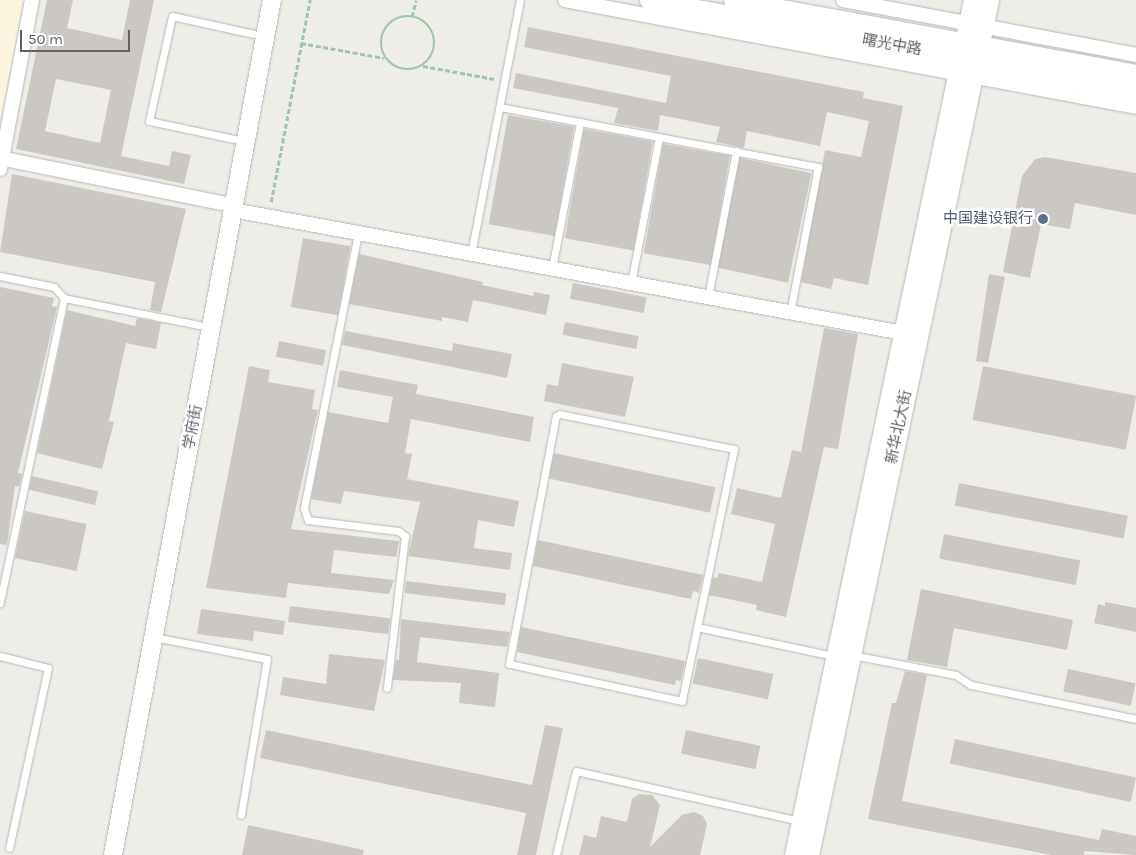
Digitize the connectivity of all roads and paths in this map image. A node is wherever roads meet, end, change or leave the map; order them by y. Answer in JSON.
{"nodes":[{"id":1,"x":32,"y":0,"type":"edge"},
{"id":2,"x":260,"y":0,"type":"edge"},
{"id":3,"x":272,"y":0,"type":"edge"},
{"id":4,"x":310,"y":0,"type":"edge"},
{"id":5,"x":416,"y":0,"type":"edge"},
{"id":6,"x":520,"y":0,"type":"edge"},
{"id":7,"x":566,"y":0,"type":"edge"},
{"id":8,"x":649,"y":0,"type":"edge"},
{"id":9,"x":733,"y":0,"type":"edge"},
{"id":10,"x":843,"y":0,"type":"edge"},
{"id":11,"x":973,"y":0,"type":"edge"},
{"id":12,"x":989,"y":0,"type":"edge"},
{"id":13,"x":777,"y":4,"type":"edge"},
{"id":14,"x":412,"y":17,"type":"junction"},
{"id":15,"x":976,"y":25,"type":"junction"},
{"id":16,"x":254,"y":34,"type":"junction"},
{"id":17,"x":301,"y":43,"type":"junction"},
{"id":18,"x":1136,"y":55,"type":"edge"},
{"id":19,"x":384,"y":58,"type":"junction"},
{"id":20,"x":969,"y":59,"type":"junction"},
{"id":21,"x":423,"y":66,"type":"junction"},
{"id":22,"x":1136,"y":74,"type":"edge"},
{"id":23,"x":504,"y":81,"type":"junction"},
{"id":24,"x":1136,"y":90,"type":"edge"},
{"id":25,"x":500,"y":107,"type":"junction"},
{"id":26,"x":1136,"y":107,"type":"edge"},
{"id":27,"x":580,"y":122,"type":"junction"},
{"id":28,"x":659,"y":137,"type":"junction"},
{"id":29,"x":234,"y":139,"type":"junction"},
{"id":30,"x":736,"y":152,"type":"junction"},
{"id":31,"x":1,"y":162,"type":"edge"},
{"id":32,"x":228,"y":206,"type":"junction"},
{"id":33,"x":268,"y":216,"type":"junction"},
{"id":34,"x":358,"y":232,"type":"junction"},
{"id":35,"x":471,"y":254,"type":"junction"},
{"id":36,"x":552,"y":268,"type":"junction"},
{"id":37,"x":0,"y":276,"type":"edge"},
{"id":38,"x":631,"y":283,"type":"junction"},
{"id":39,"x":708,"y":297,"type":"junction"},
{"id":40,"x":64,"y":298,"type":"junction"},
{"id":41,"x":790,"y":312,"type":"junction"},
{"id":42,"x":200,"y":325,"type":"junction"},
{"id":43,"x":903,"y":333,"type":"junction"},
{"id":44,"x":0,"y":603,"type":"edge"},
{"id":45,"x":697,"y":627,"type":"junction"},
{"id":46,"x":154,"y":637,"type":"junction"},
{"id":47,"x":0,"y":656,"type":"edge"},
{"id":48,"x":844,"y":656,"type":"junction"},
{"id":49,"x":387,"y":688,"type":"dead end"},
{"id":50,"x":1136,"y":719,"type":"edge"},
{"id":51,"x":241,"y":815,"type":"dead end"},
{"id":52,"x":801,"y":821,"type":"junction"},
{"id":53,"x":9,"y":848,"type":"dead end"},
{"id":54,"x":101,"y":855,"type":"edge"},
{"id":55,"x":113,"y":855,"type":"edge"},
{"id":56,"x":556,"y":855,"type":"edge"},
{"id":57,"x":794,"y":855,"type":"edge"},
{"id":58,"x":809,"y":855,"type":"edge"}],
"edges":[{"from":1,"to":31,"type":"street"},
{"from":2,"to":16,"type":"street","name":"学府街"},
{"from":3,"to":32,"type":"street","name":"学府街"},
{"from":4,"to":17,"type":"path"},
{"from":5,"to":14,"type":"path"},
{"from":6,"to":23,"type":"lane"},
{"from":7,"to":20,"type":"street"},
{"from":8,"to":20,"type":"main road","name":"曙光中路"},
{"from":9,"to":13,"type":"main road","name":"曙光中路"},
{"from":10,"to":15,"type":"street"},
{"from":11,"to":15,"type":"main road","name":"新华北大街"},
{"from":12,"to":15,"type":"main road","name":"新华北大街"},
{"from":13,"to":20,"type":"main road","name":"曙光中路"},
{"from":14,"to":19,"type":"path"},
{"from":14,"to":21,"type":"path"},
{"from":15,"to":18,"type":"street"},
{"from":15,"to":20,"type":"main road","name":"新华北大街"},
{"from":16,"to":29,"type":"street","name":"学府街"},
{"from":16,"to":29,"type":"lane"},
{"from":17,"to":19,"type":"path"},
{"from":17,"to":33,"type":"path"},
{"from":19,"to":21,"type":"path"},
{"from":20,"to":22,"type":"main road","name":"曙光中路"},
{"from":20,"to":24,"type":"main road","name":"曙光中路"},
{"from":20,"to":26,"type":"street"},
{"from":20,"to":43,"type":"main road","name":"新华北大街"},
{"from":20,"to":48,"type":"main road","name":"新华北大街"},
{"from":21,"to":23,"type":"path"},
{"from":23,"to":25,"type":"lane"},
{"from":25,"to":27,"type":"lane"},
{"from":25,"to":35,"type":"lane"},
{"from":27,"to":28,"type":"lane"},
{"from":27,"to":36,"type":"lane"},
{"from":28,"to":30,"type":"lane"},
{"from":28,"to":38,"type":"lane"},
{"from":29,"to":32,"type":"street","name":"学府街"},
{"from":30,"to":39,"type":"lane"},
{"from":30,"to":41,"type":"lane"},
{"from":31,"to":32,"type":"street"},
{"from":32,"to":33,"type":"street"},
{"from":32,"to":42,"type":"street","name":"学府街"},
{"from":32,"to":46,"type":"street","name":"学府街"},
{"from":33,"to":34,"type":"street"},
{"from":34,"to":35,"type":"street"},
{"from":34,"to":49,"type":"lane"},
{"from":35,"to":36,"type":"street"},
{"from":36,"to":38,"type":"street"},
{"from":37,"to":40,"type":"lane"},
{"from":38,"to":39,"type":"street"},
{"from":39,"to":41,"type":"street"},
{"from":40,"to":42,"type":"lane"},
{"from":40,"to":44,"type":"lane"},
{"from":41,"to":43,"type":"street"},
{"from":42,"to":54,"type":"street","name":"学府街"},
{"from":43,"to":48,"type":"main road","name":"新华北大街"},
{"from":45,"to":45,"type":"lane"},
{"from":45,"to":48,"type":"lane"},
{"from":46,"to":51,"type":"lane"},
{"from":46,"to":55,"type":"street","name":"学府街"},
{"from":47,"to":53,"type":"lane"},
{"from":48,"to":50,"type":"lane"},
{"from":48,"to":52,"type":"main road","name":"新华北大街"},
{"from":48,"to":58,"type":"main road","name":"新华北大街"},
{"from":52,"to":56,"type":"lane"},
{"from":52,"to":57,"type":"main road","name":"新华北大街"}]}
